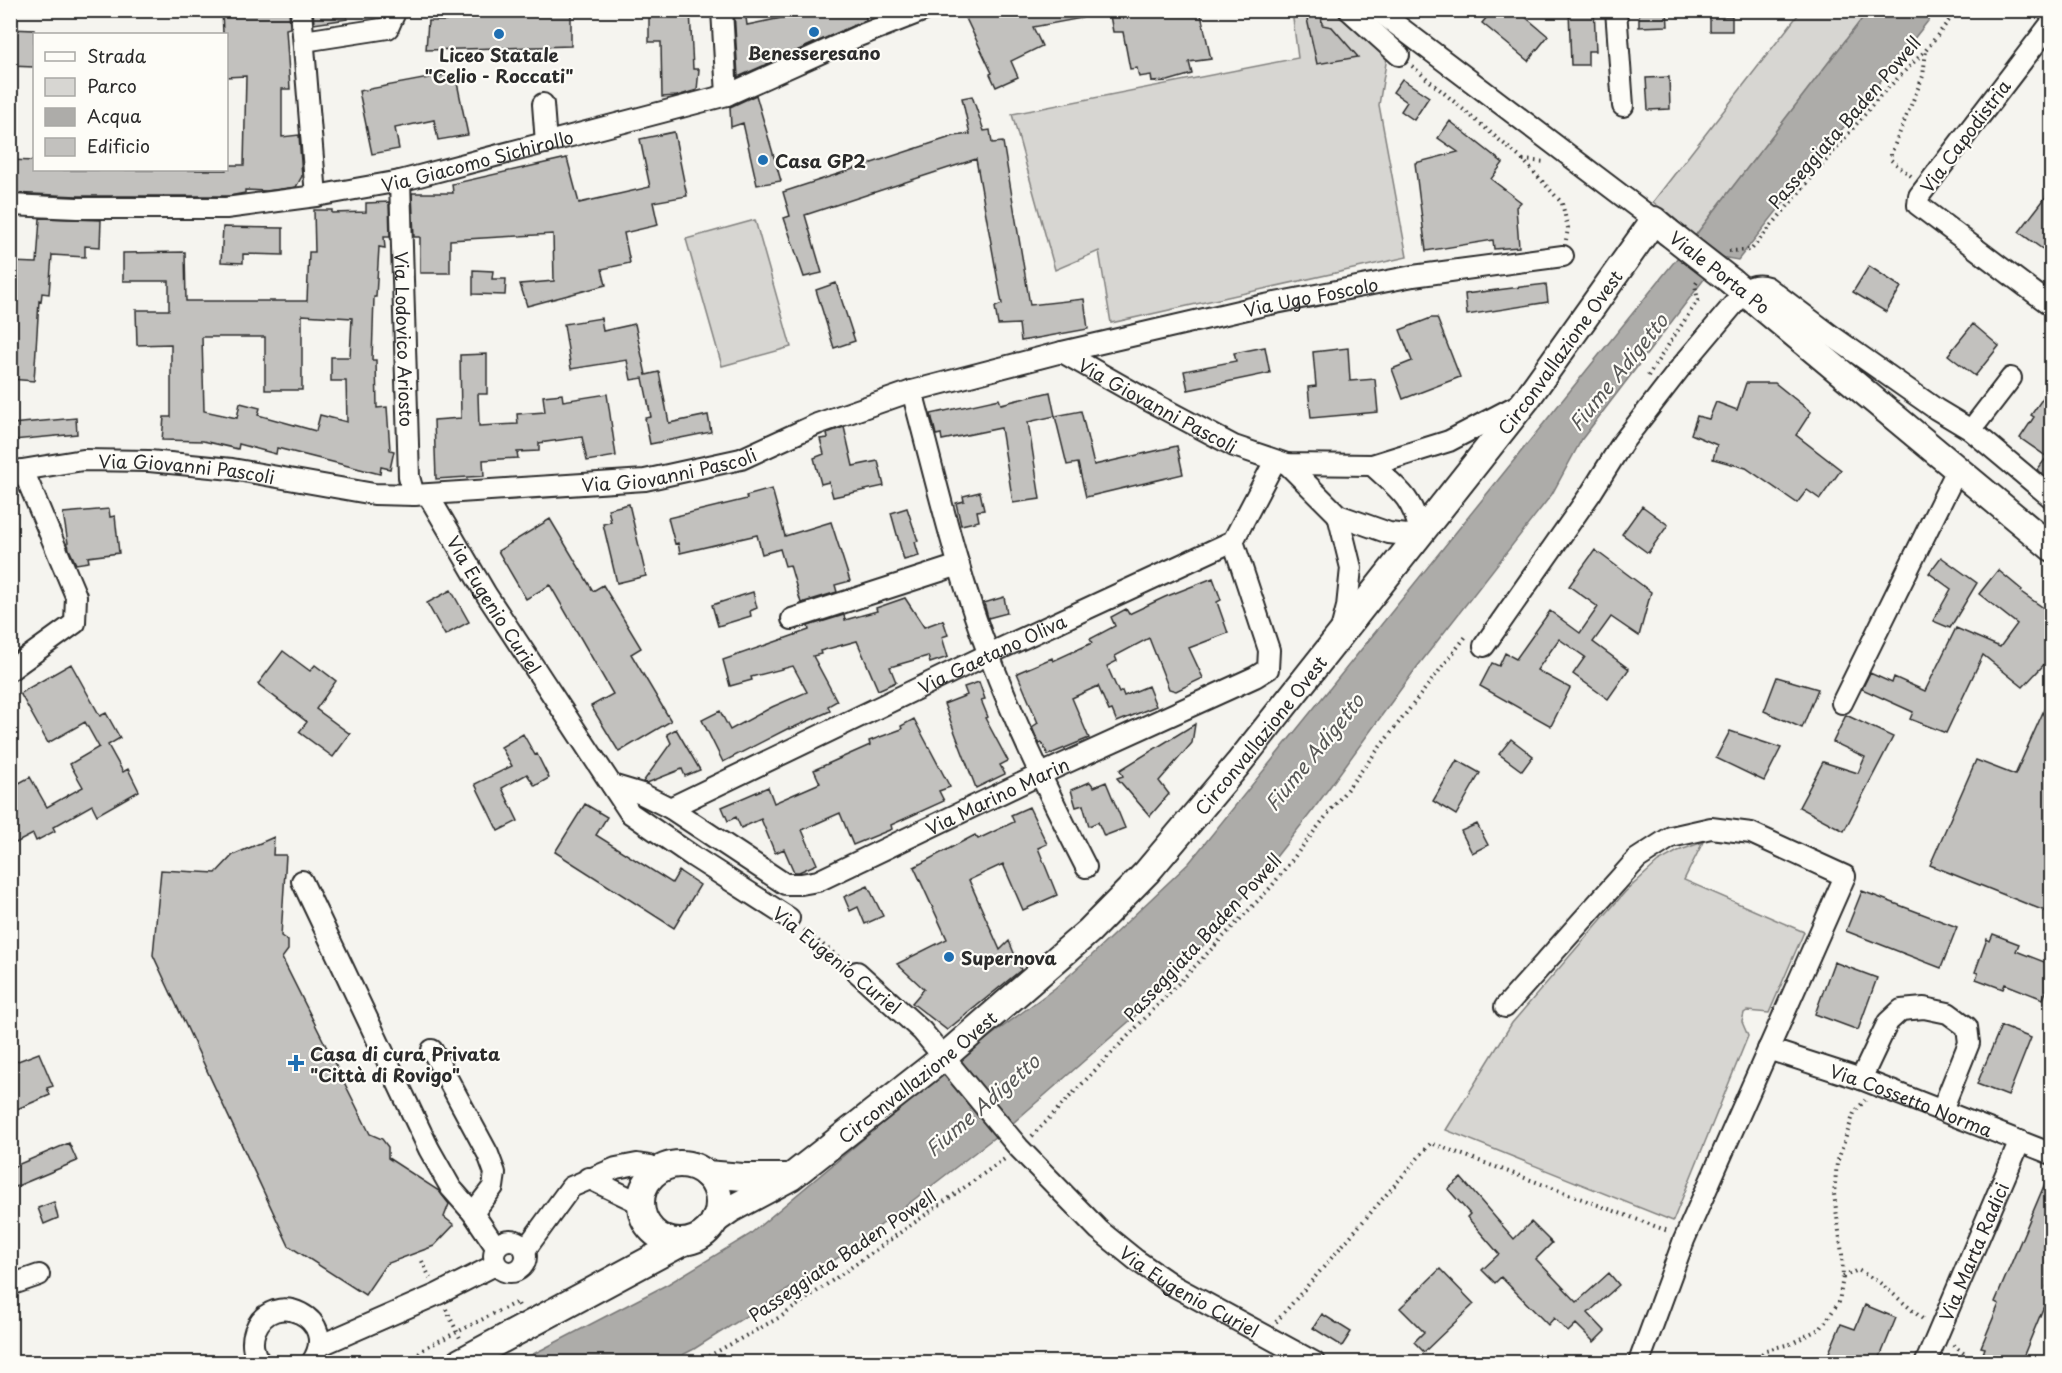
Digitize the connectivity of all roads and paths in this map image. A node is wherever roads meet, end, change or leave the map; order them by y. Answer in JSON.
{"nodes":[{"id":1,"x":301,"y":10,"type":"edge"},
{"id":2,"x":396,"y":10,"type":"edge"},
{"id":3,"x":722,"y":10,"type":"edge"},
{"id":4,"x":925,"y":10,"type":"edge"},
{"id":5,"x":1349,"y":10,"type":"edge"},
{"id":6,"x":1377,"y":10,"type":"edge"},
{"id":7,"x":1616,"y":10,"type":"edge"},
{"id":8,"x":1957,"y":10,"type":"edge"},
{"id":9,"x":2052,"y":22,"type":"edge"},
{"id":10,"x":304,"y":41,"type":"junction"},
{"id":11,"x":1926,"y":50,"type":"junction"},
{"id":12,"x":1399,"y":55,"type":"joint"},
{"id":13,"x":728,"y":95,"type":"junction"},
{"id":14,"x":543,"y":104,"type":"dead end"},
{"id":15,"x":1623,"y":106,"type":"dead end"},
{"id":16,"x":546,"y":143,"type":"junction"},
{"id":17,"x":400,"y":182,"type":"junction"},
{"id":18,"x":1926,"y":187,"type":"junction"},
{"id":19,"x":316,"y":196,"type":"junction"},
{"id":20,"x":10,"y":205,"type":"edge"},
{"id":21,"x":1661,"y":226,"type":"junction"},
{"id":22,"x":1751,"y":250,"type":"dead end"},
{"id":23,"x":1563,"y":256,"type":"joint"},
{"id":24,"x":1739,"y":287,"type":"junction"},
{"id":25,"x":1698,"y":300,"type":"dead end"},
{"id":26,"x":2052,"y":306,"type":"edge"},
{"id":27,"x":1062,"y":352,"type":"junction"},
{"id":28,"x":2011,"y":378,"type":"dead end"},
{"id":29,"x":1641,"y":385,"type":"dead end"},
{"id":30,"x":912,"y":392,"type":"junction"},
{"id":31,"x":1526,"y":400,"type":"junction"},
{"id":32,"x":1971,"y":430,"type":"junction"},
{"id":33,"x":1281,"y":463,"type":"junction"},
{"id":34,"x":1372,"y":465,"type":"junction"},
{"id":35,"x":1957,"y":470,"type":"junction"},
{"id":36,"x":17,"y":471,"type":"edge"},
{"id":37,"x":421,"y":495,"type":"junction"},
{"id":38,"x":2052,"y":498,"type":"edge"},
{"id":39,"x":1338,"y":515,"type":"junction"},
{"id":40,"x":1420,"y":532,"type":"junction"},
{"id":41,"x":1233,"y":541,"type":"junction"},
{"id":42,"x":2052,"y":548,"type":"edge"},
{"id":43,"x":959,"y":565,"type":"junction"},
{"id":44,"x":792,"y":619,"type":"dead end"},
{"id":45,"x":1472,"y":628,"type":"dead end"},
{"id":46,"x":1341,"y":632,"type":"junction"},
{"id":47,"x":1484,"y":646,"type":"dead end"},
{"id":48,"x":988,"y":654,"type":"junction"},
{"id":49,"x":10,"y":670,"type":"edge"},
{"id":50,"x":1842,"y":703,"type":"dead end"},
{"id":51,"x":1039,"y":775,"type":"junction"},
{"id":52,"x":612,"y":785,"type":"junction"},
{"id":53,"x":670,"y":808,"type":"junction"},
{"id":54,"x":1086,"y":867,"type":"dead end"},
{"id":55,"x":302,"y":881,"type":"dead end"},
{"id":56,"x":789,"y":918,"type":"joint"},
{"id":57,"x":857,"y":972,"type":"joint"},
{"id":58,"x":1505,"y":1007,"type":"dead end"},
{"id":59,"x":1768,"y":1049,"type":"junction"},
{"id":60,"x":432,"y":1050,"type":"dead end"},
{"id":61,"x":947,"y":1061,"type":"junction"},
{"id":62,"x":1869,"y":1083,"type":"junction"},
{"id":63,"x":1942,"y":1110,"type":"junction"},
{"id":64,"x":2020,"y":1141,"type":"junction"},
{"id":65,"x":1017,"y":1146,"type":"junction"},
{"id":66,"x":2052,"y":1154,"type":"edge"},
{"id":67,"x":658,"y":1170,"type":"junction"},
{"id":68,"x":706,"y":1174,"type":"junction"},
{"id":69,"x":791,"y":1177,"type":"junction"},
{"id":70,"x":588,"y":1178,"type":"junction"},
{"id":71,"x":641,"y":1209,"type":"junction"},
{"id":72,"x":473,"y":1213,"type":"junction"},
{"id":73,"x":714,"y":1221,"type":"junction"},
{"id":74,"x":1669,"y":1234,"type":"dead end"},
{"id":75,"x":683,"y":1242,"type":"junction"},
{"id":76,"x":525,"y":1250,"type":"junction"},
{"id":77,"x":496,"y":1256,"type":"junction"},
{"id":78,"x":39,"y":1275,"type":"dead end"},
{"id":79,"x":1843,"y":1277,"type":"junction"},
{"id":80,"x":605,"y":1284,"type":"junction"},
{"id":81,"x":10,"y":1285,"type":"edge"},
{"id":82,"x":529,"y":1326,"type":"junction"},
{"id":83,"x":1938,"y":1334,"type":"junction"},
{"id":84,"x":1264,"y":1336,"type":"junction"},
{"id":85,"x":315,"y":1354,"type":"edge"},
{"id":86,"x":2052,"y":1354,"type":"edge"},
{"id":87,"x":260,"y":1362,"type":"edge"},
{"id":88,"x":410,"y":1362,"type":"edge"},
{"id":89,"x":460,"y":1362,"type":"edge"},
{"id":90,"x":698,"y":1362,"type":"edge"},
{"id":91,"x":1314,"y":1362,"type":"edge"},
{"id":92,"x":1639,"y":1362,"type":"edge"},
{"id":93,"x":1753,"y":1362,"type":"edge"},
{"id":94,"x":1926,"y":1362,"type":"edge"},
{"id":95,"x":1975,"y":1362,"type":"edge"},
{"id":96,"x":2048,"y":1362,"type":"edge"}],
"edges":[{"from":1,"to":10,"type":"street"},
{"from":2,"to":10,"type":"street"},
{"from":3,"to":13,"type":"street"},
{"from":4,"to":13,"type":"street","name":"Via Giacomo Sichirollo"},
{"from":5,"to":12,"type":"street"},
{"from":6,"to":21,"type":"street","name":"Viale Porta Po"},
{"from":7,"to":15,"type":"street"},
{"from":8,"to":11,"type":"path","name":"Passeggiata Baden Powell"},
{"from":9,"to":18,"type":"street","name":"Via Capodistria"},
{"from":10,"to":19,"type":"street"},
{"from":11,"to":18,"type":"path"},
{"from":11,"to":22,"type":"path","name":"Passeggiata Baden Powell"},
{"from":12,"to":23,"type":"path"},
{"from":13,"to":16,"type":"street","name":"Via Giacomo Sichirollo"},
{"from":14,"to":16,"type":"street"},
{"from":16,"to":17,"type":"street","name":"Via Giacomo Sichirollo"},
{"from":17,"to":19,"type":"street","name":"Via Giacomo Sichirollo"},
{"from":17,"to":37,"type":"street","name":"Via Lodovico Ariosto"},
{"from":18,"to":26,"type":"street","name":"Via Capodistria"},
{"from":19,"to":20,"type":"street","name":"Via Giacomo Sichirollo"},
{"from":21,"to":24,"type":"main road","name":"Viale Porta Po","bridge":true},
{"from":21,"to":31,"type":"main road","name":"Circonvallazione Ovest"},
{"from":23,"to":27,"type":"street","name":"Via Ugo Foscolo"},
{"from":24,"to":32,"type":"street"},
{"from":24,"to":35,"type":"main road","name":"Viale Porta Po"},
{"from":24,"to":47,"type":"street"},
{"from":25,"to":29,"type":"path"},
{"from":27,"to":30,"type":"street","name":"Via Giovanni Pascoli"},
{"from":27,"to":33,"type":"street","name":"Via Giovanni Pascoli"},
{"from":28,"to":32,"type":"street"},
{"from":30,"to":37,"type":"street","name":"Via Giovanni Pascoli"},
{"from":30,"to":43,"type":"street"},
{"from":31,"to":34,"type":"street"},
{"from":31,"to":40,"type":"main road","name":"Circonvallazione Ovest"},
{"from":32,"to":38,"type":"street"},
{"from":33,"to":34,"type":"street"},
{"from":33,"to":39,"type":"street"},
{"from":33,"to":41,"type":"street"},
{"from":34,"to":40,"type":"street"},
{"from":35,"to":42,"type":"main road","name":"Viale Porta Po"},
{"from":35,"to":50,"type":"street"},
{"from":36,"to":37,"type":"street","name":"Via Giovanni Pascoli"},
{"from":36,"to":49,"type":"street"},
{"from":37,"to":52,"type":"street","name":"Via Eugenio Curiel"},
{"from":39,"to":40,"type":"street"},
{"from":39,"to":46,"type":"street"},
{"from":40,"to":46,"type":"main road","name":"Circonvallazione Ovest"},
{"from":41,"to":48,"type":"street","name":"Via Gaetano Oliva"},
{"from":41,"to":51,"type":"street","name":"Via Marino Marin"},
{"from":43,"to":44,"type":"street"},
{"from":43,"to":48,"type":"street"},
{"from":45,"to":65,"type":"path","name":"Passeggiata Baden Powell"},
{"from":46,"to":61,"type":"main road","name":"Circonvallazione Ovest"},
{"from":48,"to":51,"type":"street"},
{"from":48,"to":53,"type":"street","name":"Via Gaetano Oliva"},
{"from":51,"to":53,"type":"street","name":"Via Marino Marin"},
{"from":51,"to":54,"type":"street"},
{"from":52,"to":53,"type":"street","name":"Via Marino Marin"},
{"from":52,"to":56,"type":"street","name":"Via Eugenio Curiel"},
{"from":55,"to":72,"type":"street"},
{"from":56,"to":57,"type":"path","name":"Via Eugenio Curiel"},
{"from":57,"to":61,"type":"street","name":"Via Eugenio Curiel"},
{"from":58,"to":59,"type":"street"},
{"from":59,"to":62,"type":"street","name":"Via Cossetto Norma"},
{"from":59,"to":92,"type":"street"},
{"from":60,"to":72,"type":"street"},
{"from":61,"to":65,"type":"street","name":"Via Eugenio Curiel"},
{"from":61,"to":69,"type":"main road","name":"Circonvallazione Ovest"},
{"from":62,"to":63,"type":"street","name":"Via Cossetto Norma"},
{"from":62,"to":63,"type":"street"},
{"from":62,"to":79,"type":"path"},
{"from":63,"to":64,"type":"street","name":"Via Cossetto Norma"},
{"from":64,"to":66,"type":"street","name":"Via Cossetto Norma"},
{"from":64,"to":83,"type":"street","name":"Via Marta Radici"},
{"from":65,"to":84,"type":"street","name":"Via Eugenio Curiel"},
{"from":65,"to":90,"type":"path","name":"Passeggiata Baden Powell"},
{"from":67,"to":68,"type":"main road"},
{"from":67,"to":70,"type":"street"},
{"from":67,"to":71,"type":"main road"},
{"from":68,"to":69,"type":"main road"},
{"from":68,"to":73,"type":"main road"},
{"from":69,"to":73,"type":"main road","name":"Circonvallazione Ovest"},
{"from":70,"to":71,"type":"street"},
{"from":70,"to":76,"type":"street"},
{"from":71,"to":75,"type":"main road"},
{"from":71,"to":80,"type":"main road"},
{"from":72,"to":77,"type":"street"},
{"from":73,"to":75,"type":"main road"},
{"from":74,"to":84,"type":"path"},
{"from":75,"to":80,"type":"main road"},
{"from":76,"to":77,"type":"street"},
{"from":76,"to":77,"type":"street"},
{"from":77,"to":85,"type":"street"},
{"from":78,"to":81,"type":"street"},
{"from":79,"to":83,"type":"path"},
{"from":79,"to":93,"type":"path"},
{"from":80,"to":82,"type":"main road"},
{"from":82,"to":88,"type":"path"},
{"from":82,"to":89,"type":"main road"},
{"from":83,"to":94,"type":"street","name":"Via Marta Radici"},
{"from":83,"to":95,"type":"path"},
{"from":84,"to":91,"type":"street","name":"Via Eugenio Curiel"},
{"from":85,"to":87,"type":"street"},
{"from":86,"to":96,"type":"path"}]}
